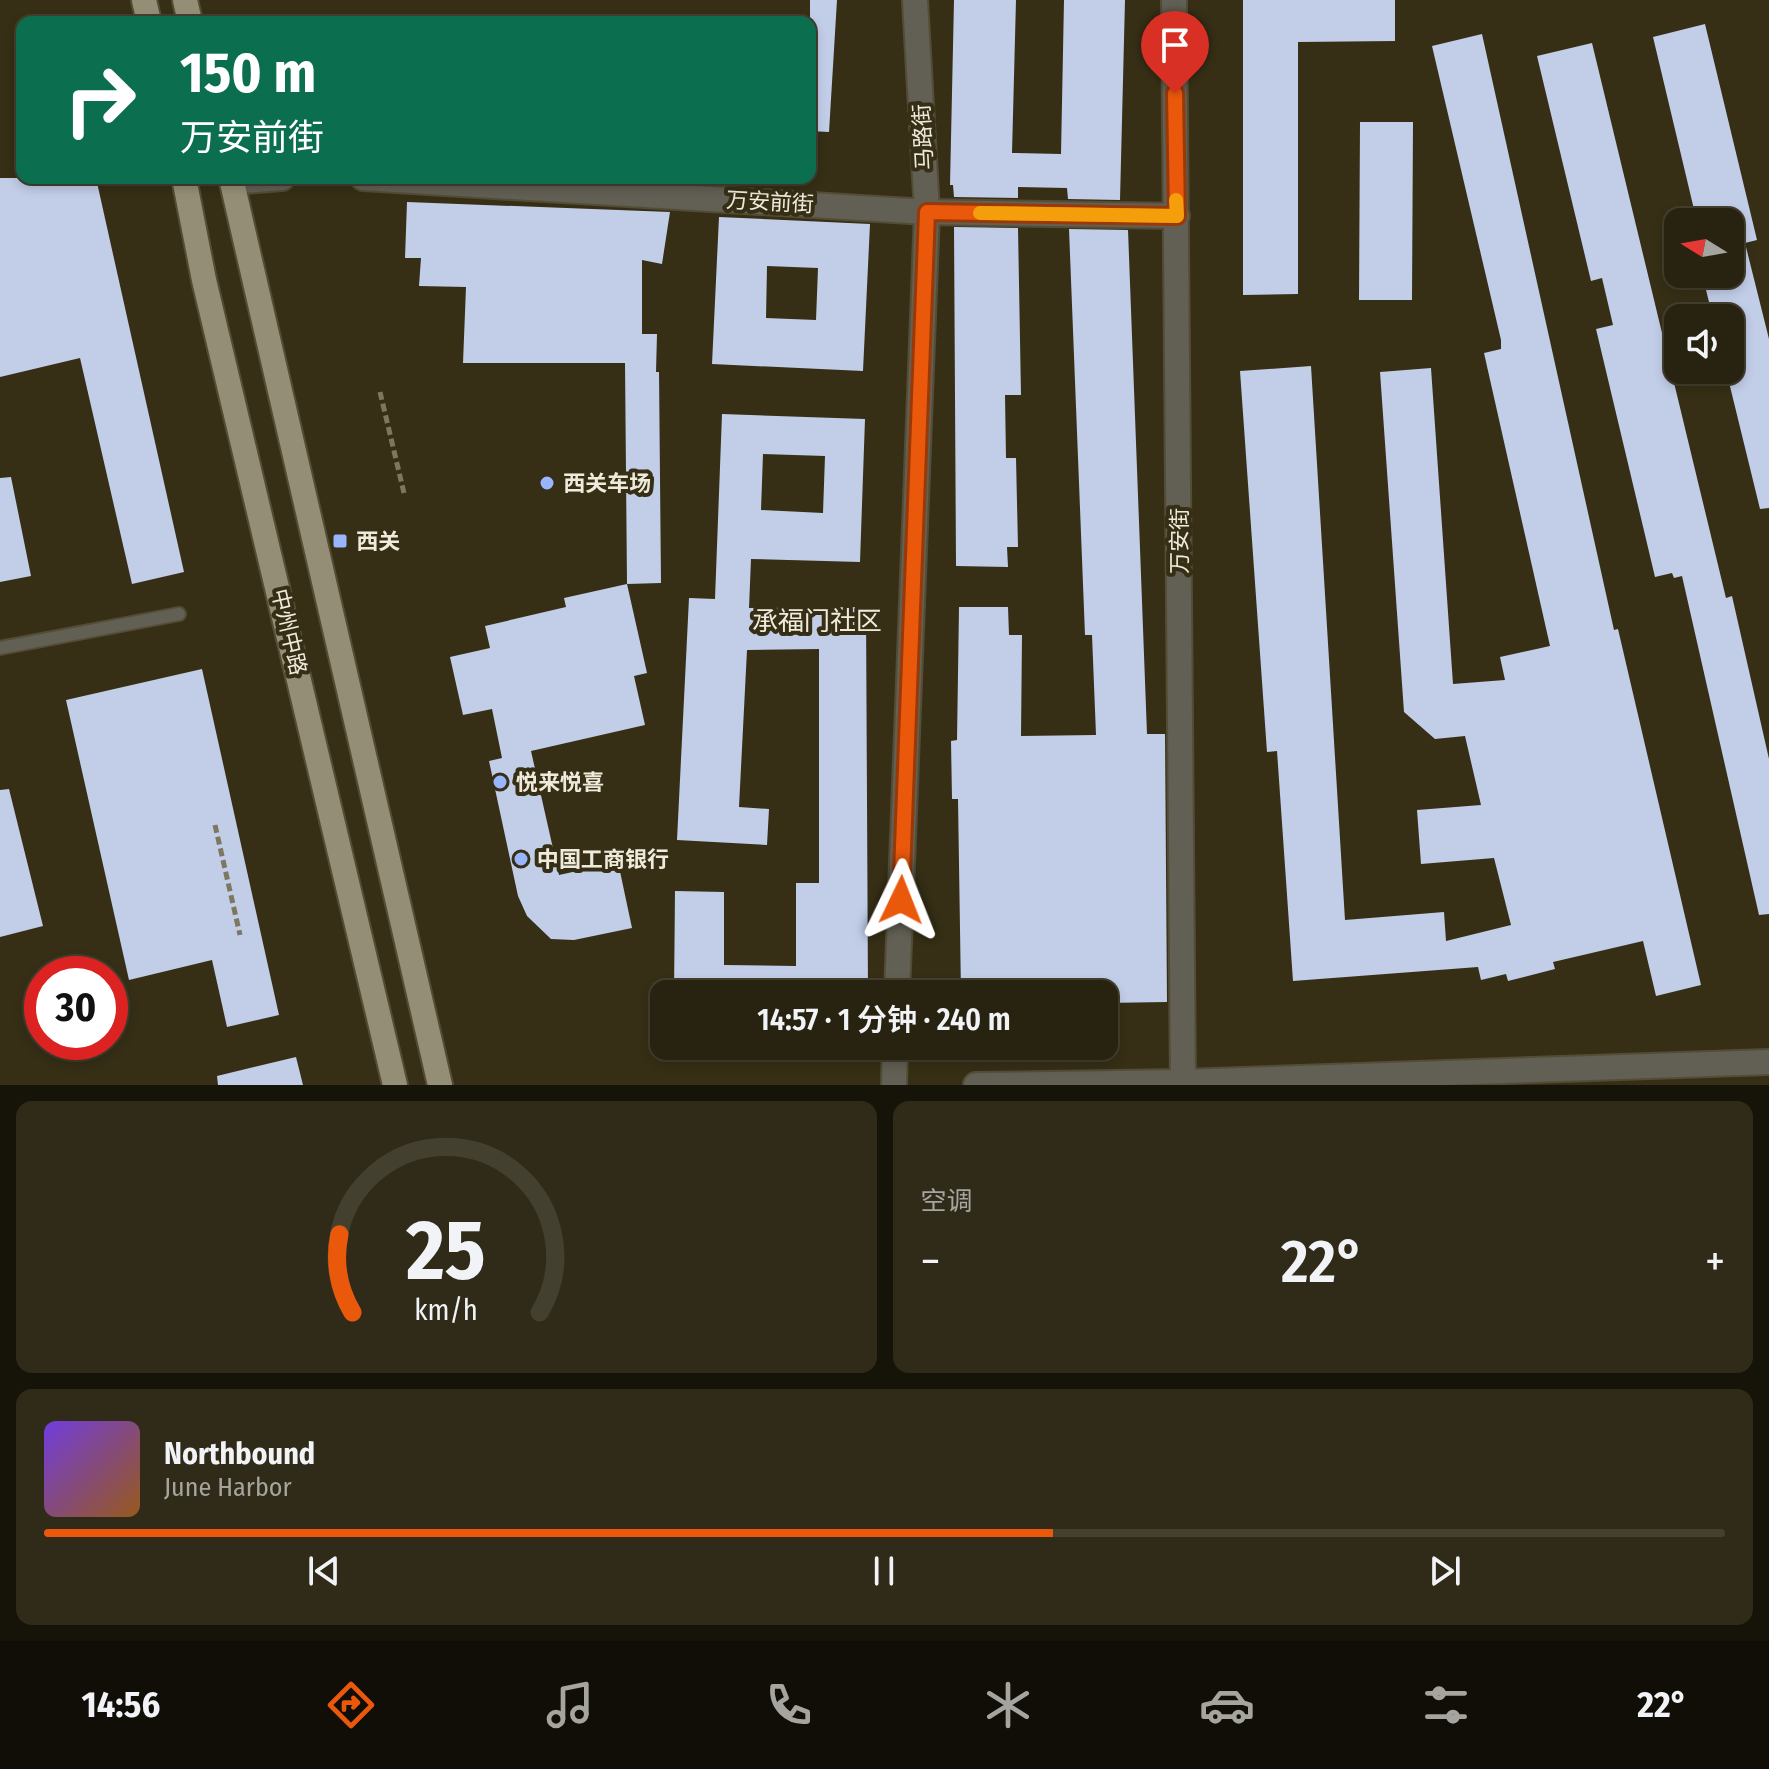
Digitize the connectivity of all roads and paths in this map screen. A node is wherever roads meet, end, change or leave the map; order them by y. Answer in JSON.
{"nodes":[{"id":1,"x":915,"y":0,"type":"edge"},
{"id":2,"x":1174,"y":0,"type":"edge"},
{"id":3,"x":185,"y":184,"type":"edge"},
{"id":4,"x":233,"y":184,"type":"edge"},
{"id":5,"x":463,"y":184,"type":"edge"},
{"id":6,"x":927,"y":212,"type":"junction"},
{"id":7,"x":1177,"y":216,"type":"junction"},
{"id":8,"x":380,"y":392,"type":"dead end"},
{"id":9,"x":404,"y":493,"type":"dead end"},
{"id":10,"x":179,"y":614,"type":"dead end"},
{"id":11,"x":0,"y":648,"type":"edge"},
{"id":12,"x":215,"y":825,"type":"dead end"},
{"id":13,"x":240,"y":935,"type":"dead end"},
{"id":14,"x":898,"y":980,"type":"edge"},
{"id":15,"x":895,"y":1060,"type":"edge"},
{"id":16,"x":1769,"y":1062,"type":"edge"},
{"id":17,"x":1182,"y":1084,"type":"edge"},
{"id":18,"x":395,"y":1085,"type":"edge"},
{"id":19,"x":440,"y":1085,"type":"edge"},
{"id":20,"x":894,"y":1085,"type":"edge"},
{"id":21,"x":976,"y":1085,"type":"edge"}],
"edges":[{"from":1,"to":6,"type":"street","name":"马路街"},
{"from":2,"to":7,"type":"street","name":"万安街"},
{"from":3,"to":18,"type":"main road","name":"中州中路"},
{"from":4,"to":19,"type":"main road","name":"中州中路"},
{"from":5,"to":6,"type":"street","name":"万安前街"},
{"from":6,"to":7,"type":"street","name":"万安前街"},
{"from":6,"to":14,"type":"street","name":"马路街"},
{"from":7,"to":17,"type":"street","name":"万安街"},
{"from":8,"to":9,"type":"path"},
{"from":10,"to":11,"type":"lane"},
{"from":12,"to":13,"type":"path"},
{"from":15,"to":20,"type":"street"},
{"from":16,"to":17,"type":"street"},
{"from":17,"to":21,"type":"street"}]}
